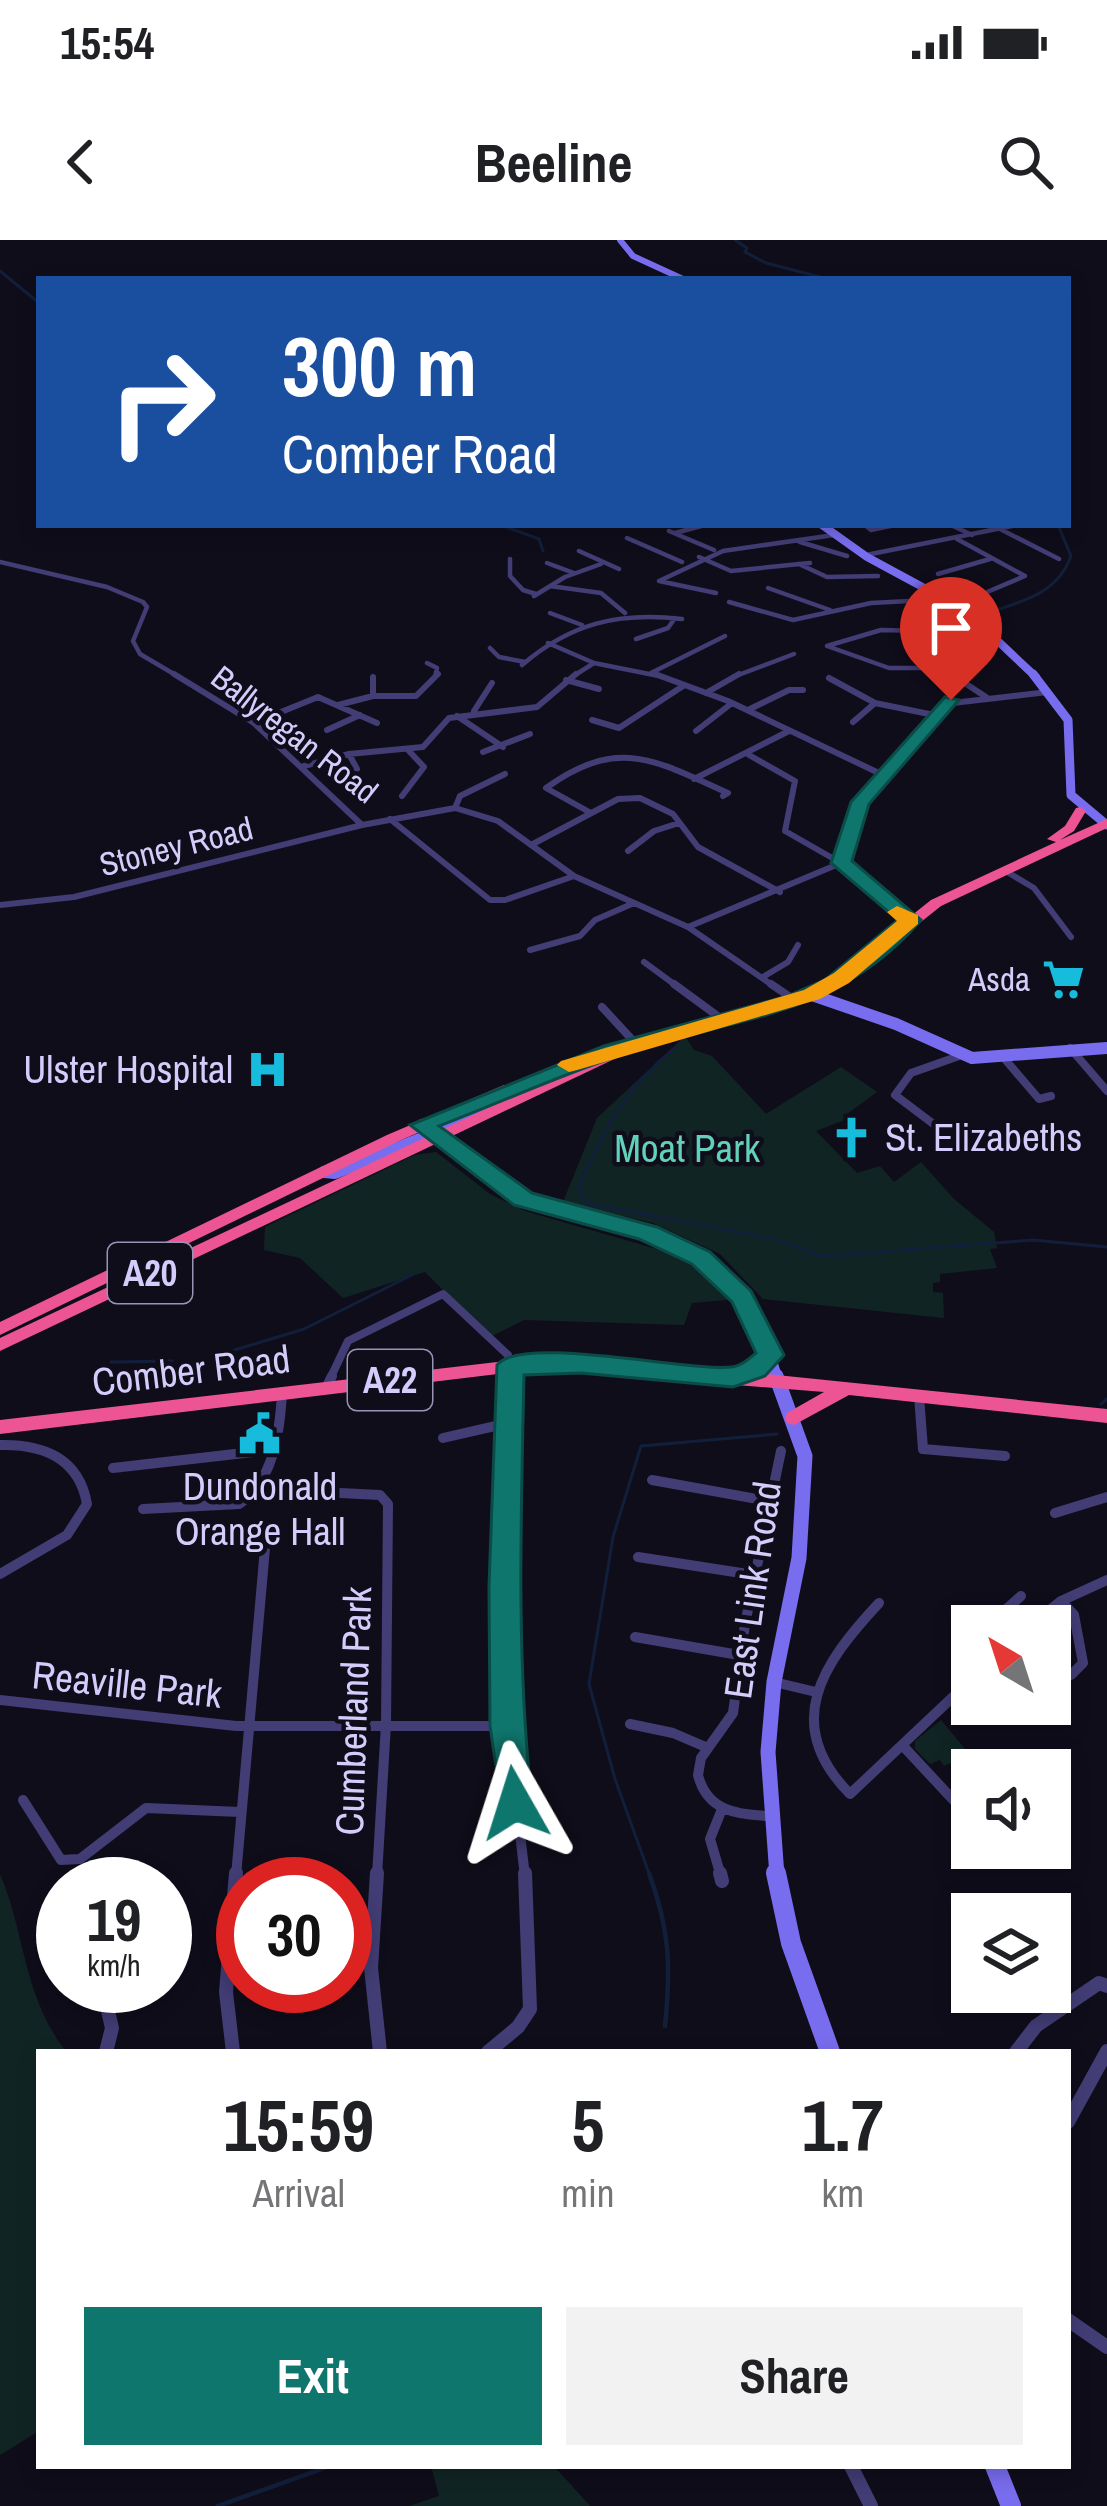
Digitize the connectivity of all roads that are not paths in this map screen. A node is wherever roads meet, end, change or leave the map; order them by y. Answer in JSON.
{"nodes":[{"id":1,"x":620,"y":240,"type":"edge"},
{"id":2,"x":677,"y":276,"type":"edge"},
{"id":3,"x":691,"y":528,"type":"edge"},
{"id":4,"x":825,"y":528,"type":"edge"},
{"id":5,"x":957,"y":528,"type":"edge"},
{"id":6,"x":1004,"y":528,"type":"edge"},
{"id":7,"x":1000,"y":529,"type":"junction"},
{"id":8,"x":972,"y":535,"type":"junction"},
{"id":9,"x":834,"y":536,"type":"junction"},
{"id":10,"x":955,"y":538,"type":"junction"},
{"id":11,"x":626,"y":540,"type":"dead end"},
{"id":12,"x":799,"y":542,"type":"junction"},
{"id":13,"x":578,"y":550,"type":"dead end"},
{"id":14,"x":714,"y":550,"type":"junction"},
{"id":15,"x":866,"y":555,"type":"junction"},
{"id":16,"x":698,"y":556,"type":"junction"},
{"id":17,"x":847,"y":556,"type":"dead end"},
{"id":18,"x":1058,"y":557,"type":"dead end"},
{"id":19,"x":992,"y":558,"type":"junction"},
{"id":20,"x":507,"y":560,"type":"dead end"},
{"id":21,"x":0,"y":562,"type":"edge"},
{"id":22,"x":548,"y":562,"type":"dead end"},
{"id":23,"x":684,"y":562,"type":"junction"},
{"id":24,"x":810,"y":563,"type":"dead end"},
{"id":25,"x":601,"y":564,"type":"junction"},
{"id":26,"x":799,"y":564,"type":"junction"},
{"id":27,"x":619,"y":569,"type":"dead end"},
{"id":28,"x":938,"y":572,"type":"dead end"},
{"id":29,"x":574,"y":573,"type":"junction"},
{"id":30,"x":878,"y":576,"type":"dead end"},
{"id":31,"x":550,"y":586,"type":"junction"},
{"id":32,"x":774,"y":588,"type":"dead end"},
{"id":33,"x":716,"y":593,"type":"dead end"},
{"id":34,"x":980,"y":593,"type":"dead end"},
{"id":35,"x":948,"y":599,"type":"junction"},
{"id":36,"x":736,"y":602,"type":"dead end"},
{"id":37,"x":830,"y":610,"type":"junction"},
{"id":38,"x":625,"y":613,"type":"junction"},
{"id":39,"x":540,"y":614,"type":"dead end"},
{"id":40,"x":581,"y":625,"type":"junction"},
{"id":41,"x":726,"y":635,"type":"dead end"},
{"id":42,"x":626,"y":639,"type":"dead end"},
{"id":43,"x":548,"y":644,"type":"junction"},
{"id":44,"x":489,"y":647,"type":"dead end"},
{"id":45,"x":794,"y":654,"type":"dead end"},
{"id":46,"x":434,"y":663,"type":"dead end"},
{"id":47,"x":595,"y":663,"type":"junction"},
{"id":48,"x":941,"y":668,"type":"junction"},
{"id":49,"x":651,"y":673,"type":"junction"},
{"id":50,"x":829,"y":678,"type":"dead end"},
{"id":51,"x":368,"y":680,"type":"dead end"},
{"id":52,"x":566,"y":680,"type":"junction"},
{"id":53,"x":492,"y":682,"type":"dead end"},
{"id":54,"x":683,"y":686,"type":"junction"},
{"id":55,"x":803,"y":690,"type":"dead end"},
{"id":56,"x":598,"y":691,"type":"dead end"},
{"id":57,"x":1048,"y":692,"type":"junction"},
{"id":58,"x":706,"y":693,"type":"junction"},
{"id":59,"x":373,"y":696,"type":"junction"},
{"id":60,"x":986,"y":697,"type":"junction"},
{"id":61,"x":732,"y":703,"type":"junction"},
{"id":62,"x":875,"y":703,"type":"junction"},
{"id":63,"x":338,"y":705,"type":"junction"},
{"id":64,"x":748,"y":710,"type":"junction"},
{"id":65,"x":475,"y":711,"type":"junction"},
{"id":66,"x":934,"y":715,"type":"junction"},
{"id":67,"x":360,"y":716,"type":"junction"},
{"id":68,"x":456,"y":716,"type":"junction"},
{"id":69,"x":590,"y":719,"type":"dead end"},
{"id":70,"x":254,"y":723,"type":"junction"},
{"id":71,"x":377,"y":723,"type":"dead end"},
{"id":72,"x":851,"y":724,"type":"dead end"},
{"id":73,"x":328,"y":730,"type":"dead end"},
{"id":74,"x":696,"y":731,"type":"dead end"},
{"id":75,"x":789,"y":731,"type":"junction"},
{"id":76,"x":532,"y":734,"type":"dead end"},
{"id":77,"x":502,"y":747,"type":"junction"},
{"id":78,"x":409,"y":752,"type":"junction"},
{"id":79,"x":480,"y":752,"type":"dead end"},
{"id":80,"x":349,"y":754,"type":"junction"},
{"id":81,"x":749,"y":755,"type":"junction"},
{"id":82,"x":303,"y":766,"type":"junction"},
{"id":83,"x":500,"y":774,"type":"dead end"},
{"id":84,"x":883,"y":775,"type":"junction"},
{"id":85,"x":694,"y":779,"type":"junction"},
{"id":86,"x":344,"y":784,"type":"dead end"},
{"id":87,"x":416,"y":792,"type":"dead end"},
{"id":88,"x":723,"y":796,"type":"dead end"},
{"id":89,"x":1076,"y":804,"type":"junction"},
{"id":90,"x":455,"y":808,"type":"junction"},
{"id":91,"x":592,"y":813,"type":"junction"},
{"id":92,"x":389,"y":819,"type":"junction"},
{"id":93,"x":1105,"y":820,"type":"edge"},
{"id":94,"x":679,"y":823,"type":"junction"},
{"id":95,"x":362,"y":825,"type":"junction"},
{"id":96,"x":531,"y":845,"type":"junction"},
{"id":97,"x":628,"y":851,"type":"dead end"},
{"id":98,"x":841,"y":863,"type":"junction"},
{"id":99,"x":1010,"y":867,"type":"junction"},
{"id":100,"x":574,"y":876,"type":"junction"},
{"id":101,"x":780,"y":892,"type":"junction"},
{"id":102,"x":634,"y":903,"type":"junction"},
{"id":103,"x":0,"y":905,"type":"edge"},
{"id":104,"x":910,"y":920,"type":"junction"},
{"id":105,"x":688,"y":927,"type":"junction"},
{"id":106,"x":1071,"y":937,"type":"dead end"},
{"id":107,"x":798,"y":946,"type":"dead end"},
{"id":108,"x":530,"y":950,"type":"dead end"},
{"id":109,"x":644,"y":962,"type":"dead end"},
{"id":110,"x":763,"y":976,"type":"junction"},
{"id":111,"x":804,"y":998,"type":"junction"},
{"id":112,"x":602,"y":1006,"type":"dead end"},
{"id":113,"x":723,"y":1020,"type":"junction"},
{"id":114,"x":629,"y":1048,"type":"junction"},
{"id":115,"x":1070,"y":1048,"type":"junction"},
{"id":116,"x":1107,"y":1048,"type":"edge"},
{"id":117,"x":959,"y":1056,"type":"junction"},
{"id":118,"x":1003,"y":1057,"type":"junction"},
{"id":119,"x":1107,"y":1091,"type":"edge"},
{"id":120,"x":1051,"y":1096,"type":"dead end"},
{"id":121,"x":509,"y":1101,"type":"junction"},
{"id":122,"x":429,"y":1131,"type":"junction"},
{"id":123,"x":952,"y":1138,"type":"dead end"},
{"id":124,"x":458,"y":1153,"type":"junction"},
{"id":125,"x":0,"y":1329,"type":"edge"},
{"id":126,"x":0,"y":1345,"type":"edge"},
{"id":127,"x":771,"y":1355,"type":"junction"},
{"id":128,"x":511,"y":1365,"type":"junction"},
{"id":129,"x":733,"y":1377,"type":"junction"},
{"id":130,"x":781,"y":1381,"type":"junction"},
{"id":131,"x":326,"y":1388,"type":"junction"},
{"id":132,"x":848,"y":1388,"type":"junction"},
{"id":133,"x":282,"y":1392,"type":"junction"},
{"id":134,"x":920,"y":1396,"type":"junction"},
{"id":135,"x":794,"y":1418,"type":"junction"},
{"id":136,"x":1104,"y":1421,"type":"edge"},
{"id":137,"x":513,"y":1422,"type":"junction"},
{"id":138,"x":0,"y":1427,"type":"edge"},
{"id":139,"x":443,"y":1438,"type":"dead end"},
{"id":140,"x":0,"y":1444,"type":"edge"},
{"id":141,"x":270,"y":1450,"type":"junction"},
{"id":142,"x":781,"y":1451,"type":"dead end"},
{"id":143,"x":1005,"y":1456,"type":"dead end"},
{"id":144,"x":113,"y":1468,"type":"dead end"},
{"id":145,"x":652,"y":1480,"type":"dead end"},
{"id":146,"x":260,"y":1489,"type":"junction"},
{"id":147,"x":1107,"y":1497,"type":"edge"},
{"id":148,"x":768,"y":1501,"type":"junction"},
{"id":149,"x":143,"y":1509,"type":"dead end"},
{"id":150,"x":1055,"y":1513,"type":"dead end"},
{"id":151,"x":266,"y":1537,"type":"dead end"},
{"id":152,"x":638,"y":1557,"type":"dead end"},
{"id":153,"x":0,"y":1574,"type":"edge"},
{"id":154,"x":754,"y":1575,"type":"junction"},
{"id":155,"x":1107,"y":1580,"type":"edge"},
{"id":156,"x":1021,"y":1596,"type":"dead end"},
{"id":157,"x":1061,"y":1601,"type":"junction"},
{"id":158,"x":879,"y":1603,"type":"dead end"},
{"id":159,"x":1011,"y":1605,"type":"edge"},
{"id":160,"x":1056,"y":1605,"type":"edge"},
{"id":161,"x":1065,"y":1605,"type":"edge"},
{"id":162,"x":1071,"y":1612,"type":"edge"},
{"id":163,"x":635,"y":1637,"type":"dead end"},
{"id":164,"x":740,"y":1655,"type":"junction"},
{"id":165,"x":1071,"y":1675,"type":"edge"},
{"id":166,"x":774,"y":1682,"type":"junction"},
{"id":167,"x":816,"y":1692,"type":"junction"},
{"id":168,"x":0,"y":1700,"type":"edge"},
{"id":169,"x":951,"y":1700,"type":"edge"},
{"id":170,"x":248,"y":1724,"type":"junction"},
{"id":171,"x":386,"y":1724,"type":"junction"},
{"id":172,"x":630,"y":1724,"type":"dead end"},
{"id":173,"x":507,"y":1726,"type":"junction"},
{"id":174,"x":904,"y":1746,"type":"junction"},
{"id":175,"x":708,"y":1748,"type":"junction"},
{"id":176,"x":951,"y":1797,"type":"edge"},
{"id":177,"x":23,"y":1800,"type":"dead end"},
{"id":178,"x":722,"y":1809,"type":"junction"},
{"id":179,"x":240,"y":1812,"type":"junction"},
{"id":180,"x":770,"y":1816,"type":"junction"},
{"id":181,"x":722,"y":1881,"type":"dead end"},
{"id":182,"x":1107,"y":1986,"type":"edge"},
{"id":183,"x":108,"y":2013,"type":"edge"},
{"id":184,"x":107,"y":2049,"type":"edge"},
{"id":185,"x":232,"y":2049,"type":"edge"},
{"id":186,"x":380,"y":2049,"type":"edge"},
{"id":187,"x":491,"y":2049,"type":"edge"},
{"id":188,"x":829,"y":2049,"type":"edge"},
{"id":189,"x":1018,"y":2049,"type":"edge"},
{"id":190,"x":1107,"y":2051,"type":"edge"},
{"id":191,"x":1071,"y":2117,"type":"edge"},
{"id":192,"x":1071,"y":2322,"type":"edge"},
{"id":193,"x":1107,"y":2347,"type":"edge"},
{"id":194,"x":852,"y":2469,"type":"edge"},
{"id":195,"x":995,"y":2469,"type":"edge"},
{"id":196,"x":871,"y":2506,"type":"edge"},
{"id":197,"x":1010,"y":2506,"type":"edge"}],
"edges":[{"from":1,"to":2,"type":"street"},
{"from":3,"to":14,"type":"street"},
{"from":4,"to":9,"type":"street"},
{"from":5,"to":8,"type":"street"},
{"from":6,"to":7,"type":"street"},
{"from":7,"to":8,"type":"street"},
{"from":7,"to":18,"type":"street"},
{"from":8,"to":10,"type":"street"},
{"from":9,"to":12,"type":"street"},
{"from":9,"to":15,"type":"street"},
{"from":10,"to":15,"type":"street"},
{"from":10,"to":19,"type":"street"},
{"from":11,"to":23,"type":"street"},
{"from":12,"to":14,"type":"street"},
{"from":12,"to":17,"type":"street"},
{"from":13,"to":25,"type":"street"},
{"from":14,"to":16,"type":"street"},
{"from":15,"to":35,"type":"street"},
{"from":16,"to":23,"type":"street"},
{"from":16,"to":26,"type":"street"},
{"from":19,"to":28,"type":"street"},
{"from":19,"to":34,"type":"street"},
{"from":20,"to":31,"type":"street"},
{"from":21,"to":70,"type":"street","name":"Ballyregan Road"},
{"from":22,"to":29,"type":"street"},
{"from":23,"to":33,"type":"street"},
{"from":24,"to":26,"type":"street"},
{"from":25,"to":27,"type":"street"},
{"from":25,"to":29,"type":"street"},
{"from":26,"to":30,"type":"street"},
{"from":29,"to":31,"type":"street"},
{"from":31,"to":38,"type":"street"},
{"from":32,"to":37,"type":"street"},
{"from":35,"to":37,"type":"street"},
{"from":35,"to":57,"type":"street"},
{"from":36,"to":37,"type":"street"},
{"from":38,"to":40,"type":"street"},
{"from":38,"to":42,"type":"street"},
{"from":39,"to":40,"type":"street"},
{"from":40,"to":43,"type":"street"},
{"from":41,"to":49,"type":"street"},
{"from":43,"to":44,"type":"street"},
{"from":43,"to":47,"type":"street"},
{"from":45,"to":58,"type":"street"},
{"from":46,"to":59,"type":"street"},
{"from":47,"to":49,"type":"street"},
{"from":47,"to":52,"type":"street"},
{"from":48,"to":48,"type":"street"},
{"from":48,"to":60,"type":"street"},
{"from":49,"to":54,"type":"street"},
{"from":50,"to":62,"type":"street"},
{"from":51,"to":59,"type":"street"},
{"from":52,"to":56,"type":"street"},
{"from":52,"to":65,"type":"street"},
{"from":53,"to":65,"type":"street"},
{"from":54,"to":58,"type":"street"},
{"from":54,"to":69,"type":"street"},
{"from":55,"to":64,"type":"street"},
{"from":57,"to":60,"type":"street"},
{"from":57,"to":89,"type":"street"},
{"from":58,"to":61,"type":"street"},
{"from":59,"to":63,"type":"street"},
{"from":60,"to":66,"type":"street"},
{"from":61,"to":64,"type":"street"},
{"from":61,"to":74,"type":"street"},
{"from":62,"to":66,"type":"street"},
{"from":62,"to":72,"type":"street"},
{"from":63,"to":67,"type":"street"},
{"from":63,"to":70,"type":"street"},
{"from":64,"to":75,"type":"street"},
{"from":65,"to":68,"type":"street"},
{"from":66,"to":84,"type":"street"},
{"from":67,"to":71,"type":"street"},
{"from":67,"to":73,"type":"street"},
{"from":68,"to":77,"type":"street"},
{"from":68,"to":78,"type":"street"},
{"from":70,"to":82,"type":"street","name":"Ballyregan Road"},
{"from":75,"to":81,"type":"street"},
{"from":75,"to":84,"type":"street"},
{"from":76,"to":77,"type":"street"},
{"from":77,"to":79,"type":"street"},
{"from":78,"to":80,"type":"street"},
{"from":78,"to":87,"type":"street"},
{"from":80,"to":82,"type":"street"},
{"from":80,"to":86,"type":"street"},
{"from":81,"to":85,"type":"street"},
{"from":81,"to":98,"type":"street"},
{"from":82,"to":95,"type":"street","name":"Ballyregan Road"},
{"from":83,"to":90,"type":"street"},
{"from":84,"to":98,"type":"street"},
{"from":85,"to":88,"type":"street"},
{"from":85,"to":91,"type":"street"},
{"from":89,"to":93,"type":"street"},
{"from":89,"to":99,"type":"highway"},
{"from":90,"to":92,"type":"street","name":"Ballyregan Road"},
{"from":90,"to":96,"type":"street"},
{"from":91,"to":94,"type":"street"},
{"from":91,"to":96,"type":"street"},
{"from":92,"to":95,"type":"street","name":"Ballyregan Road"},
{"from":92,"to":100,"type":"street"},
{"from":93,"to":99,"type":"highway","number":"A20"},
{"from":94,"to":97,"type":"street"},
{"from":94,"to":101,"type":"street"},
{"from":95,"to":103,"type":"street","name":"Stoney Road"},
{"from":96,"to":100,"type":"street"},
{"from":98,"to":101,"type":"street"},
{"from":98,"to":104,"type":"street"},
{"from":99,"to":104,"type":"highway","number":"A20"},
{"from":99,"to":106,"type":"street"},
{"from":100,"to":102,"type":"street"},
{"from":101,"to":105,"type":"street"},
{"from":102,"to":105,"type":"street"},
{"from":102,"to":108,"type":"street"},
{"from":104,"to":111,"type":"highway","number":"A20"},
{"from":105,"to":110,"type":"street"},
{"from":107,"to":110,"type":"street"},
{"from":109,"to":113,"type":"street"},
{"from":110,"to":111,"type":"street"},
{"from":111,"to":113,"type":"highway","number":"A20"},
{"from":111,"to":117,"type":"street"},
{"from":112,"to":114,"type":"street"},
{"from":113,"to":114,"type":"highway","number":"A20"},
{"from":114,"to":121,"type":"highway","number":"A20"},
{"from":114,"to":122,"type":"highway","number":"A20"},
{"from":115,"to":116,"type":"street"},
{"from":115,"to":118,"type":"street"},
{"from":115,"to":119,"type":"street"},
{"from":117,"to":118,"type":"street"},
{"from":117,"to":123,"type":"street"},
{"from":118,"to":120,"type":"street"},
{"from":121,"to":122,"type":"highway","number":"A20"},
{"from":121,"to":124,"type":"street"},
{"from":122,"to":124,"type":"street","name":"East Link Road"},
{"from":122,"to":125,"type":"highway","number":"A20"},
{"from":122,"to":126,"type":"highway","number":"A20"},
{"from":124,"to":127,"type":"street","name":"East Link Road"},
{"from":127,"to":129,"type":"highway"},
{"from":127,"to":130,"type":"street","name":"East Link Road"},
{"from":128,"to":129,"type":"highway","name":"Comber Road","number":"A22"},
{"from":128,"to":131,"type":"highway","name":"Comber Road","number":"A22"},
{"from":128,"to":131,"type":"street"},
{"from":128,"to":137,"type":"street"},
{"from":129,"to":130,"type":"highway","name":"Comber Road","number":"A22"},
{"from":130,"to":132,"type":"highway","name":"Comber Road","number":"A22"},
{"from":130,"to":135,"type":"street","name":"East Link Road"},
{"from":131,"to":133,"type":"highway","name":"Comber Road","number":"A22"},
{"from":132,"to":134,"type":"highway","name":"Comber Road","number":"A22"},
{"from":132,"to":135,"type":"highway"},
{"from":133,"to":138,"type":"highway","name":"Comber Road","number":"A22"},
{"from":133,"to":141,"type":"street"},
{"from":134,"to":136,"type":"highway","name":"Comber Road","number":"A22"},
{"from":134,"to":143,"type":"street"},
{"from":135,"to":166,"type":"street","name":"East Link Road"},
{"from":137,"to":139,"type":"street"},
{"from":137,"to":173,"type":"street"},
{"from":140,"to":153,"type":"street"},
{"from":141,"to":144,"type":"street"},
{"from":141,"to":146,"type":"street"},
{"from":142,"to":148,"type":"street"},
{"from":145,"to":148,"type":"street"},
{"from":146,"to":149,"type":"street"},
{"from":146,"to":171,"type":"street","name":"Cumberland Park"},
{"from":147,"to":150,"type":"street"},
{"from":148,"to":154,"type":"street"},
{"from":151,"to":170,"type":"street"},
{"from":152,"to":154,"type":"street"},
{"from":154,"to":164,"type":"street"},
{"from":155,"to":157,"type":"street"},
{"from":156,"to":159,"type":"street"},
{"from":157,"to":160,"type":"street"},
{"from":157,"to":161,"type":"street"},
{"from":158,"to":167,"type":"street"},
{"from":162,"to":165,"type":"street"},
{"from":163,"to":164,"type":"street"},
{"from":164,"to":175,"type":"street"},
{"from":166,"to":167,"type":"street"},
{"from":166,"to":180,"type":"street","name":"East Link Road"},
{"from":167,"to":174,"type":"street"},
{"from":168,"to":170,"type":"street","name":"Reaville Park"},
{"from":169,"to":174,"type":"street"},
{"from":170,"to":171,"type":"street","name":"Reaville Park"},
{"from":170,"to":179,"type":"street"},
{"from":171,"to":173,"type":"street","name":"Reaville Park"},
{"from":171,"to":186,"type":"street","name":"Cumberland Park"},
{"from":172,"to":175,"type":"street"},
{"from":173,"to":187,"type":"street"},
{"from":174,"to":176,"type":"street"},
{"from":175,"to":178,"type":"street"},
{"from":177,"to":179,"type":"street"},
{"from":178,"to":180,"type":"street"},
{"from":178,"to":181,"type":"street"},
{"from":179,"to":185,"type":"street"},
{"from":180,"to":188,"type":"street","name":"East Link Road"},
{"from":182,"to":189,"type":"street"},
{"from":183,"to":184,"type":"street"},
{"from":190,"to":191,"type":"street"},
{"from":192,"to":193,"type":"street"},
{"from":194,"to":196,"type":"street"},
{"from":195,"to":197,"type":"street"}]}
